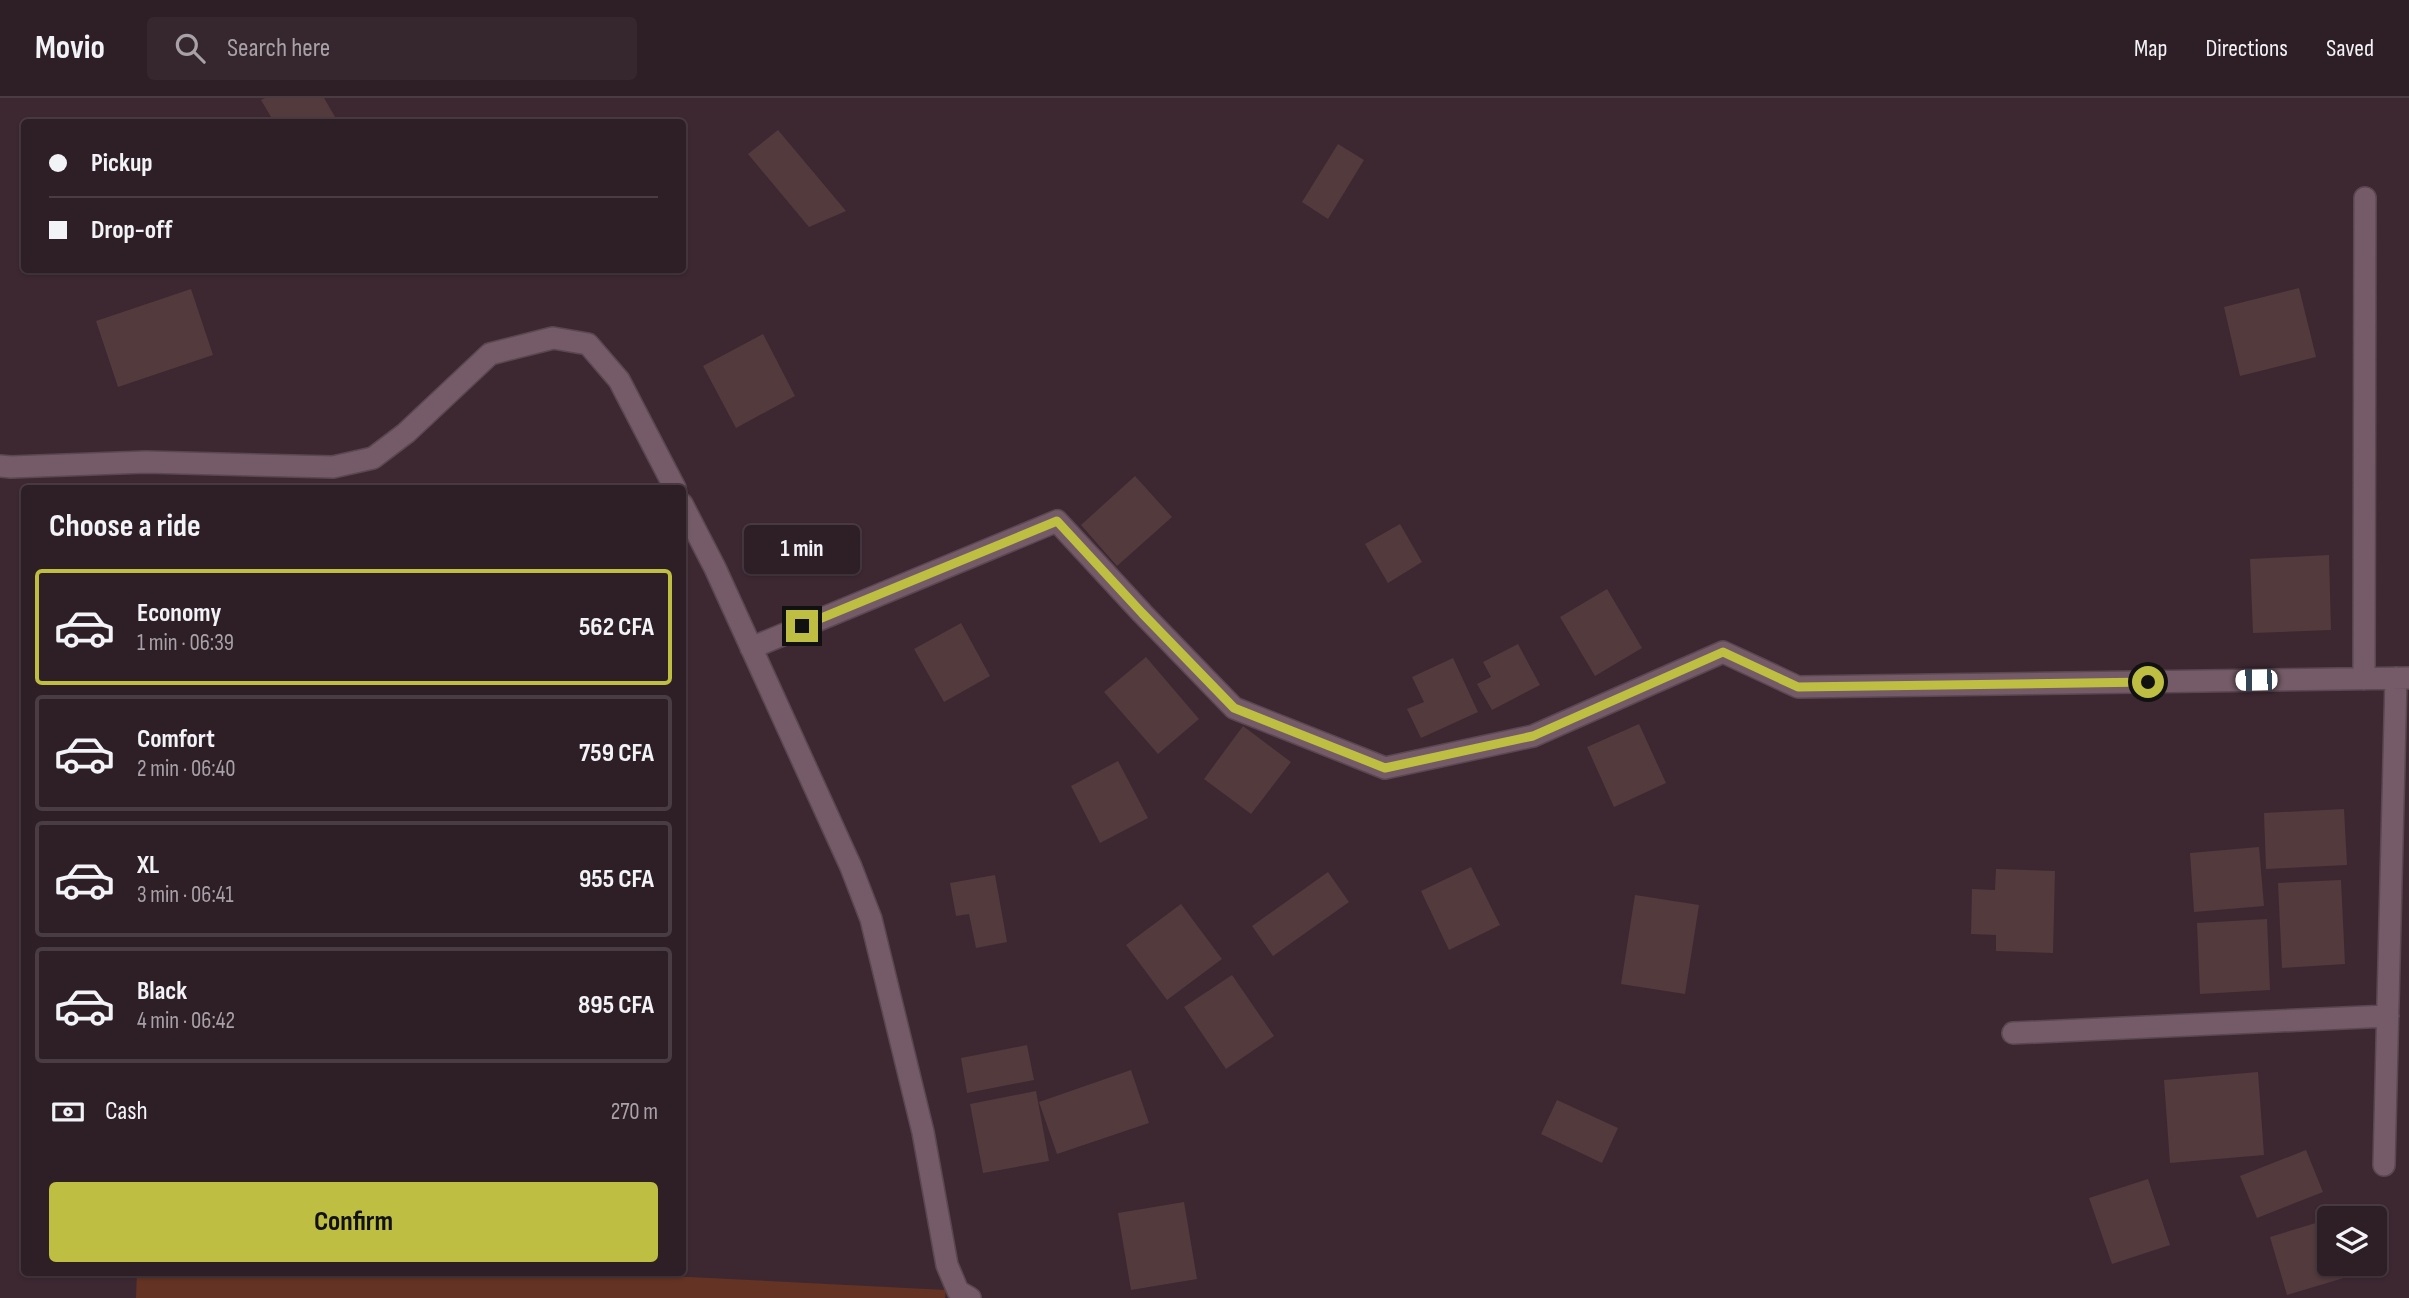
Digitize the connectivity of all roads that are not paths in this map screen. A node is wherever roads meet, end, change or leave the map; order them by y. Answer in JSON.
{"nodes":[{"id":1,"x":2365,"y":198,"type":"dead end"},
{"id":2,"x":0,"y":466,"type":"edge"},
{"id":3,"x":672,"y":485,"type":"edge"},
{"id":4,"x":686,"y":512,"type":"edge"},
{"id":5,"x":751,"y":648,"type":"junction"},
{"id":6,"x":2403,"y":678,"type":"edge"},
{"id":7,"x":2364,"y":679,"type":"junction"},
{"id":8,"x":2388,"y":1016,"type":"junction"},
{"id":9,"x":2013,"y":1033,"type":"dead end"},
{"id":10,"x":2384,"y":1165,"type":"dead end"},
{"id":11,"x":970,"y":1298,"type":"edge"}],
"edges":[{"from":1,"to":7,"type":"street"},
{"from":2,"to":3,"type":"street"},
{"from":4,"to":5,"type":"street"},
{"from":5,"to":7,"type":"street"},
{"from":5,"to":11,"type":"street"},
{"from":6,"to":7,"type":"street"},
{"from":6,"to":8,"type":"street"},
{"from":8,"to":9,"type":"street"},
{"from":8,"to":10,"type":"street"}]}
